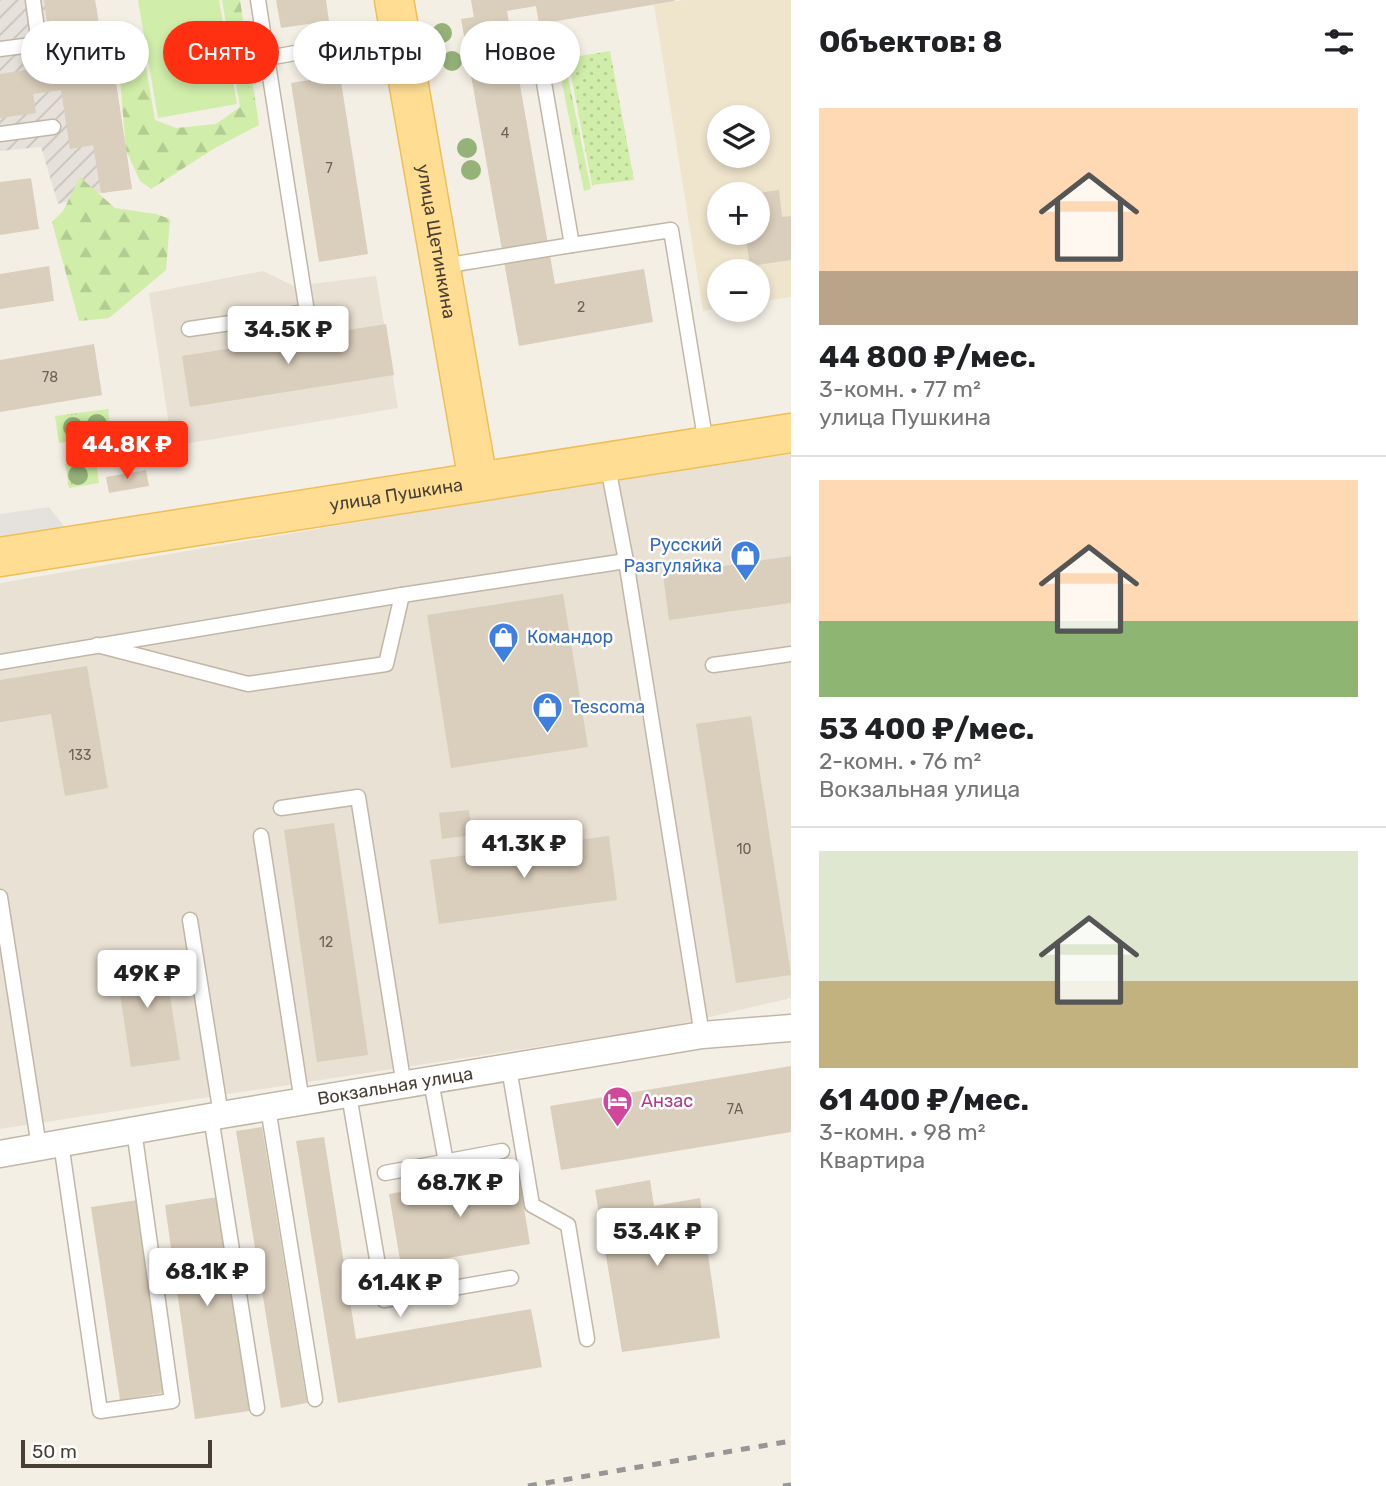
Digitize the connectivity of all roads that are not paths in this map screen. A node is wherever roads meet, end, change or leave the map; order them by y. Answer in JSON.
{"nodes":[{"id":1,"x":33,"y":0,"type":"edge"},
{"id":2,"x":258,"y":0,"type":"edge"},
{"id":3,"x":394,"y":0,"type":"edge"},
{"id":4,"x":262,"y":21,"type":"edge"},
{"id":5,"x":0,"y":50,"type":"edge"},
{"id":6,"x":272,"y":84,"type":"edge"},
{"id":7,"x":544,"y":84,"type":"edge"},
{"id":8,"x":53,"y":127,"type":"dead end"},
{"id":9,"x":0,"y":134,"type":"edge"},
{"id":10,"x":572,"y":246,"type":"junction"},
{"id":11,"x":441,"y":266,"type":"junction"},
{"id":12,"x":189,"y":329,"type":"dead end"},
{"id":13,"x":791,"y":433,"type":"edge"},
{"id":14,"x":706,"y":446,"type":"junction"},
{"id":15,"x":607,"y":461,"type":"junction"},
{"id":16,"x":478,"y":481,"type":"junction"},
{"id":17,"x":0,"y":557,"type":"edge"},
{"id":18,"x":626,"y":561,"type":"junction"},
{"id":19,"x":402,"y":595,"type":"junction"},
{"id":20,"x":97,"y":645,"type":"junction"},
{"id":21,"x":791,"y":654,"type":"edge"},
{"id":22,"x":0,"y":663,"type":"edge"},
{"id":23,"x":713,"y":665,"type":"dead end"},
{"id":24,"x":281,"y":808,"type":"dead end"},
{"id":25,"x":261,"y":836,"type":"dead end"},
{"id":26,"x":0,"y":897,"type":"edge"},
{"id":27,"x":190,"y":920,"type":"dead end"},
{"id":28,"x":791,"y":1028,"type":"edge"},
{"id":29,"x":702,"y":1035,"type":"junction"},
{"id":30,"x":509,"y":1068,"type":"junction"},
{"id":31,"x":431,"y":1082,"type":"junction"},
{"id":32,"x":404,"y":1086,"type":"junction"},
{"id":33,"x":349,"y":1095,"type":"junction"},
{"id":34,"x":302,"y":1102,"type":"junction"},
{"id":35,"x":268,"y":1108,"type":"junction"},
{"id":36,"x":216,"y":1116,"type":"junction"},
{"id":37,"x":134,"y":1130,"type":"junction"},
{"id":38,"x":50,"y":1145,"type":"junction"},
{"id":39,"x":502,"y":1152,"type":"dead end"},
{"id":40,"x":0,"y":1154,"type":"edge"},
{"id":41,"x":446,"y":1162,"type":"junction"},
{"id":42,"x":385,"y":1173,"type":"dead end"},
{"id":43,"x":511,"y":1278,"type":"dead end"},
{"id":44,"x":587,"y":1339,"type":"dead end"},
{"id":45,"x":315,"y":1399,"type":"dead end"},
{"id":46,"x":257,"y":1408,"type":"dead end"}],
"edges":[{"from":1,"to":5,"type":"lane"},
{"from":2,"to":4,"type":"lane"},
{"from":3,"to":11,"type":"main road","name":"улица Щетинкина"},
{"from":6,"to":12,"type":"lane"},
{"from":7,"to":10,"type":"lane"},
{"from":8,"to":9,"type":"lane"},
{"from":10,"to":11,"type":"lane"},
{"from":10,"to":14,"type":"lane"},
{"from":11,"to":16,"type":"main road","name":"улица Щетинкина"},
{"from":13,"to":14,"type":"main road","name":"улица Пушкина"},
{"from":14,"to":15,"type":"main road","name":"улица Пушкина"},
{"from":15,"to":16,"type":"main road","name":"улица Пушкина"},
{"from":15,"to":18,"type":"lane"},
{"from":16,"to":17,"type":"main road","name":"улица Пушкина"},
{"from":18,"to":19,"type":"lane"},
{"from":18,"to":29,"type":"lane"},
{"from":19,"to":20,"type":"lane"},
{"from":19,"to":20,"type":"lane"},
{"from":20,"to":22,"type":"lane"},
{"from":21,"to":23,"type":"lane"},
{"from":24,"to":32,"type":"lane"},
{"from":25,"to":34,"type":"lane"},
{"from":26,"to":38,"type":"lane"},
{"from":27,"to":36,"type":"lane"},
{"from":28,"to":29,"type":"street","name":"Вокзальная улица"},
{"from":29,"to":30,"type":"street","name":"Вокзальная улица"},
{"from":30,"to":31,"type":"street","name":"Вокзальная улица"},
{"from":30,"to":44,"type":"lane"},
{"from":31,"to":32,"type":"street","name":"Вокзальная улица"},
{"from":31,"to":41,"type":"lane"},
{"from":32,"to":33,"type":"street","name":"Вокзальная улица"},
{"from":33,"to":34,"type":"street","name":"Вокзальная улица"},
{"from":33,"to":43,"type":"lane"},
{"from":34,"to":35,"type":"street","name":"Вокзальная улица"},
{"from":35,"to":36,"type":"street","name":"Вокзальная улица"},
{"from":35,"to":45,"type":"lane"},
{"from":36,"to":37,"type":"street","name":"Вокзальная улица"},
{"from":36,"to":46,"type":"lane"},
{"from":37,"to":38,"type":"street","name":"Вокзальная улица"},
{"from":37,"to":38,"type":"lane"},
{"from":38,"to":40,"type":"street","name":"Вокзальная улица"},
{"from":39,"to":41,"type":"lane"},
{"from":41,"to":42,"type":"lane"}]}
